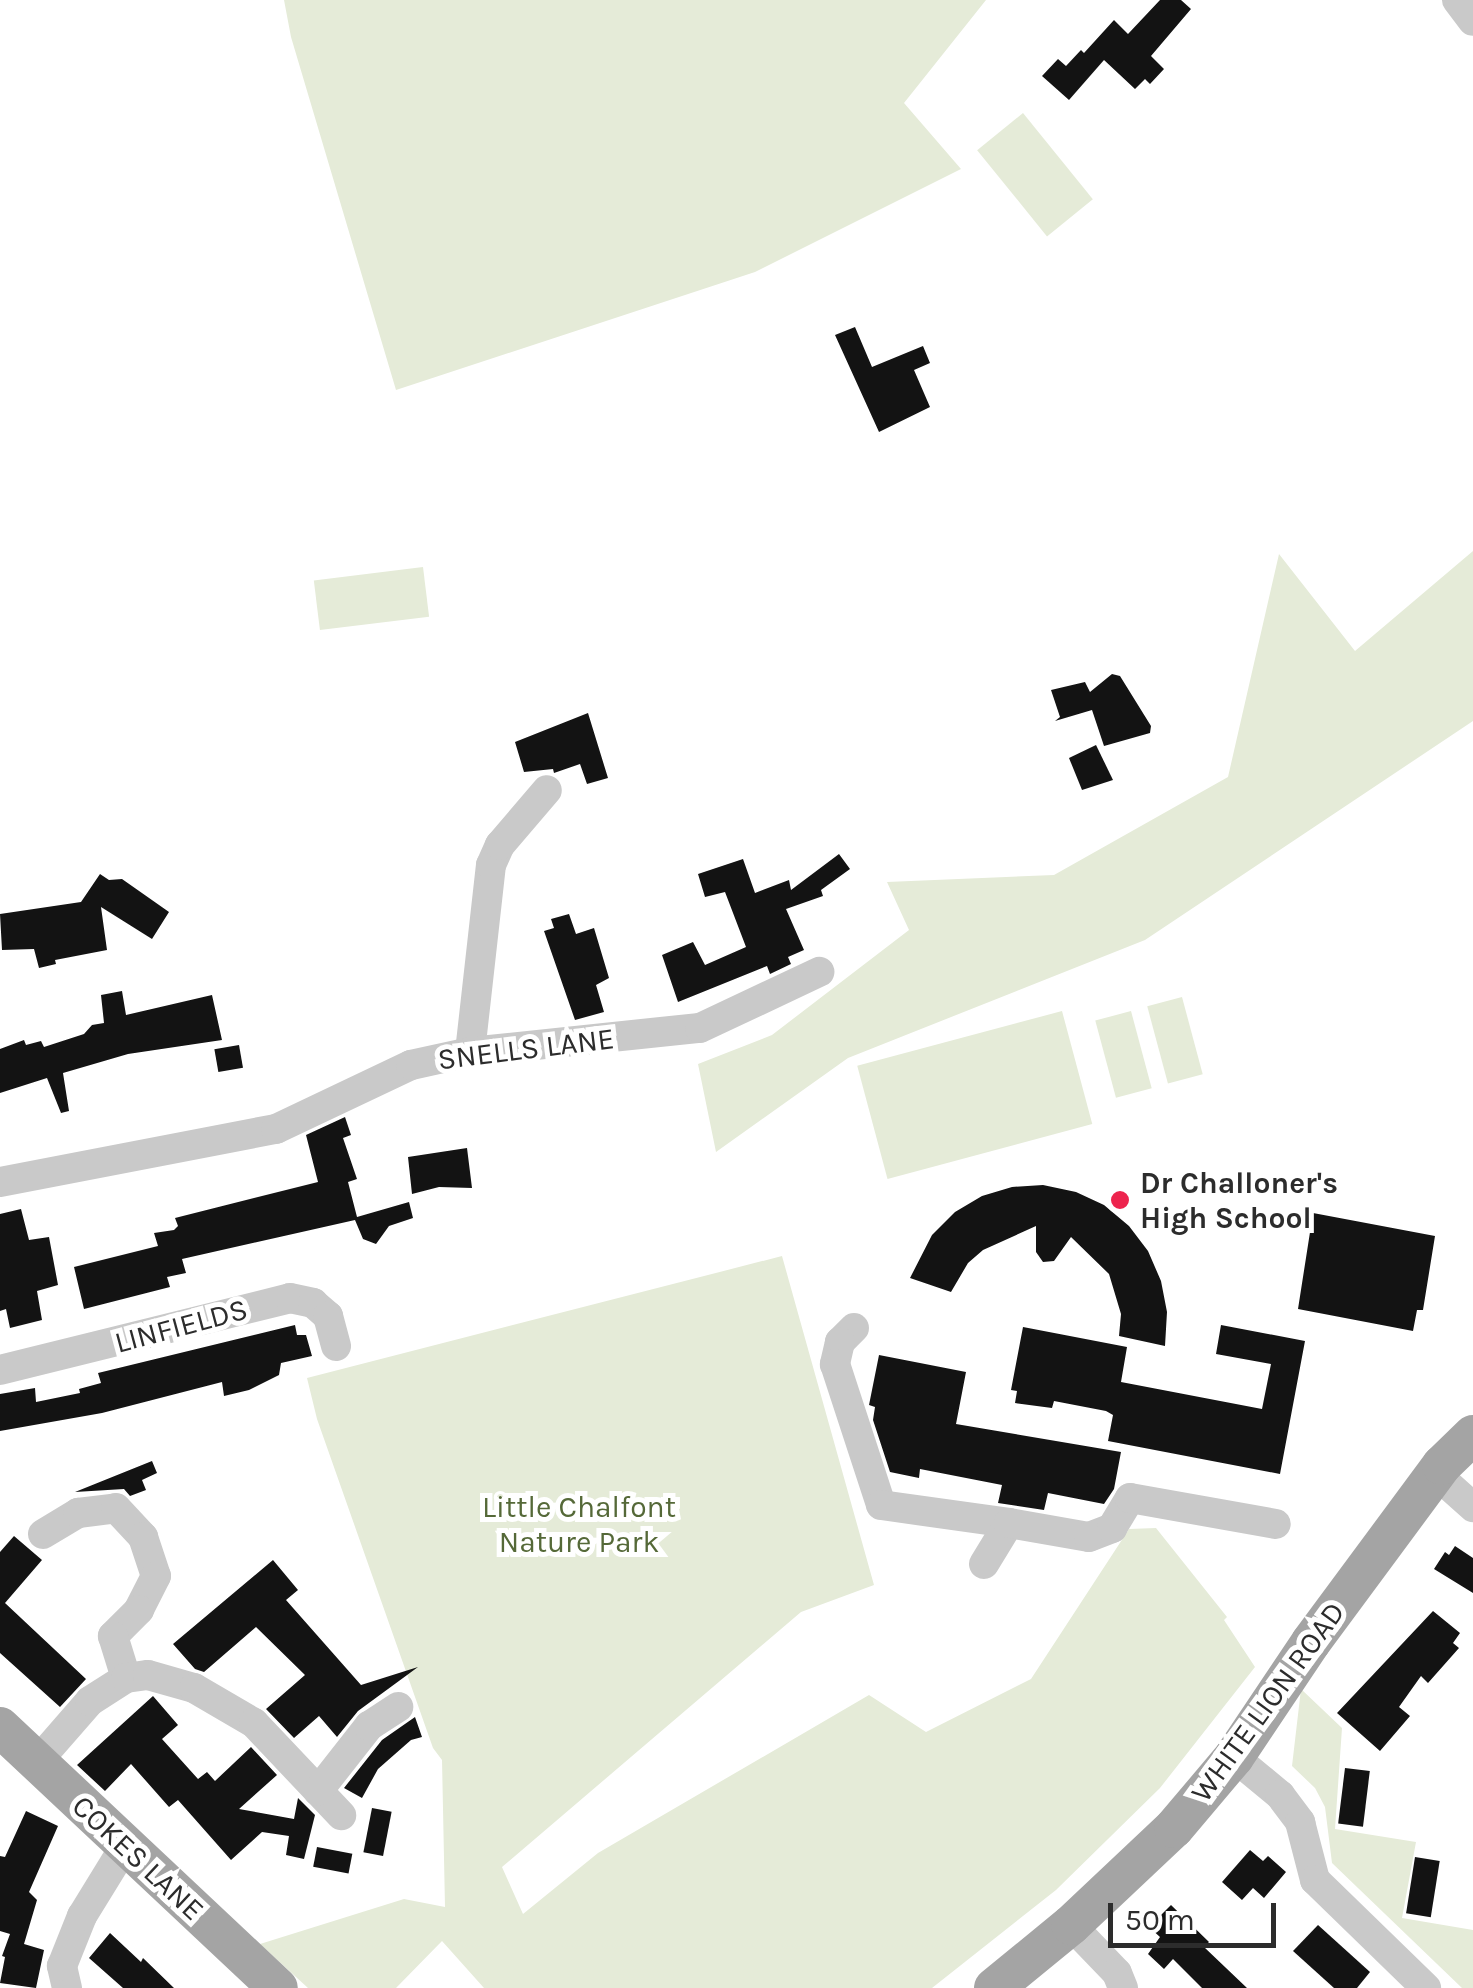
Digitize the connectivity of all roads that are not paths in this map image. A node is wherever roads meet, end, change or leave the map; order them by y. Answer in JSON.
{"nodes":[{"id":1,"x":1457,"y":0,"type":"edge"},
{"id":2,"x":1473,"y":21,"type":"edge"},
{"id":3,"x":547,"y":790,"type":"dead end"},
{"id":4,"x":819,"y":972,"type":"dead end"},
{"id":5,"x":470,"y":1052,"type":"junction"},
{"id":6,"x":0,"y":1182,"type":"edge"},
{"id":7,"x":854,"y":1328,"type":"dead end"},
{"id":8,"x":336,"y":1346,"type":"dead end"},
{"id":9,"x":0,"y":1370,"type":"edge"},
{"id":10,"x":1473,"y":1435,"type":"edge"},
{"id":11,"x":1436,"y":1474,"type":"junction"},
{"id":12,"x":1473,"y":1507,"type":"edge"},
{"id":13,"x":1009,"y":1523,"type":"junction"},
{"id":14,"x":1276,"y":1524,"type":"dead end"},
{"id":15,"x":44,"y":1534,"type":"dead end"},
{"id":16,"x":984,"y":1564,"type":"dead end"},
{"id":17,"x":126,"y":1678,"type":"junction"},
{"id":18,"x":398,"y":1707,"type":"dead end"},
{"id":19,"x":0,"y":1727,"type":"edge"},
{"id":20,"x":1234,"y":1757,"type":"junction"},
{"id":21,"x":36,"y":1762,"type":"junction"},
{"id":22,"x":318,"y":1791,"type":"junction"},
{"id":23,"x":341,"y":1816,"type":"dead end"},
{"id":24,"x":125,"y":1846,"type":"junction"},
{"id":25,"x":1072,"y":1925,"type":"junction"},
{"id":26,"x":68,"y":1988,"type":"edge"},
{"id":27,"x":278,"y":1988,"type":"edge"},
{"id":28,"x":994,"y":1988,"type":"edge"},
{"id":29,"x":1123,"y":1988,"type":"edge"},
{"id":30,"x":1426,"y":1988,"type":"edge"}],
"edges":[{"from":1,"to":2,"type":"street"},
{"from":3,"to":5,"type":"street"},
{"from":4,"to":5,"type":"street","name":"SNELLS LANE"},
{"from":5,"to":6,"type":"street","name":"SNELLS LANE"},
{"from":7,"to":13,"type":"street"},
{"from":8,"to":9,"type":"street","name":"LINFIELDS"},
{"from":10,"to":11,"type":"main road","name":"WHITE LION ROAD"},
{"from":11,"to":12,"type":"street"},
{"from":11,"to":20,"type":"main road","name":"WHITE LION ROAD"},
{"from":13,"to":14,"type":"street"},
{"from":13,"to":16,"type":"street"},
{"from":15,"to":17,"type":"street"},
{"from":17,"to":21,"type":"street"},
{"from":17,"to":22,"type":"street"},
{"from":18,"to":22,"type":"street"},
{"from":19,"to":21,"type":"main road","name":"COKES LANE"},
{"from":20,"to":25,"type":"main road","name":"WHITE LION ROAD"},
{"from":20,"to":30,"type":"street"},
{"from":21,"to":24,"type":"main road","name":"COKES LANE"},
{"from":22,"to":23,"type":"street"},
{"from":24,"to":26,"type":"street"},
{"from":24,"to":27,"type":"main road","name":"COKES LANE"},
{"from":25,"to":28,"type":"main road","name":"WHITE LION ROAD"},
{"from":25,"to":29,"type":"street"}]}
